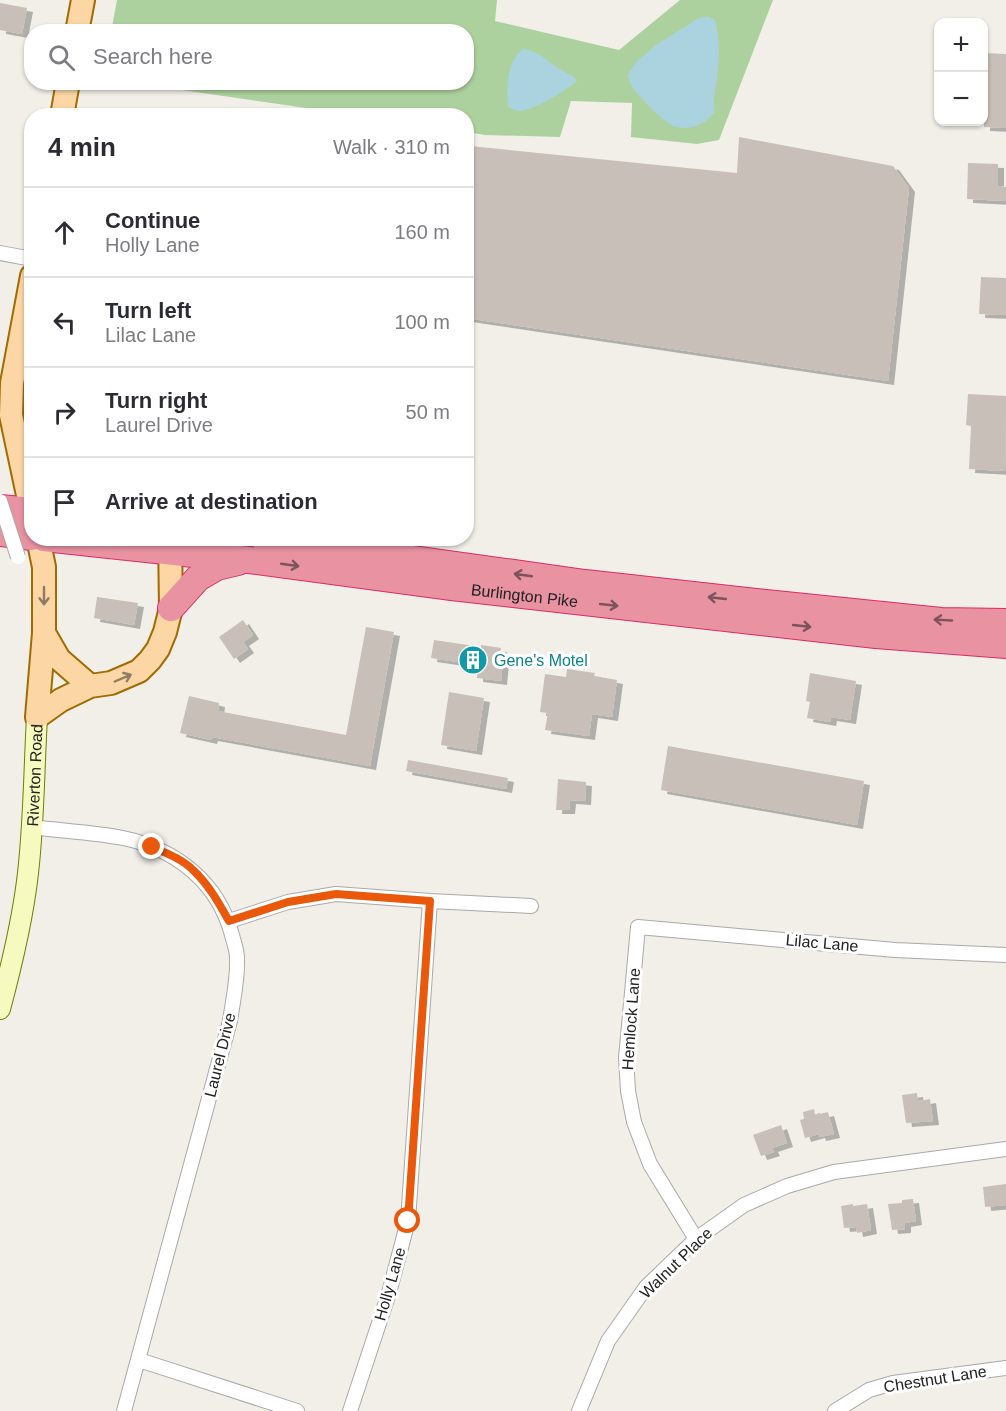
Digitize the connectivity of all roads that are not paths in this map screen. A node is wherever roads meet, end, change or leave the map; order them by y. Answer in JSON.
{"nodes":[{"id":1,"x":83,"y":0,"type":"edge"},
{"id":2,"x":78,"y":24,"type":"edge"},
{"id":3,"x":67,"y":90,"type":"edge"},
{"id":4,"x":63,"y":108,"type":"edge"},
{"id":5,"x":0,"y":253,"type":"edge"},
{"id":6,"x":24,"y":258,"type":"edge"},
{"id":7,"x":24,"y":348,"type":"edge"},
{"id":8,"x":24,"y":478,"type":"edge"},
{"id":9,"x":0,"y":501,"type":"edge"},
{"id":10,"x":0,"y":508,"type":"edge"},
{"id":11,"x":24,"y":511,"type":"edge"},
{"id":12,"x":0,"y":533,"type":"edge"},
{"id":13,"x":24,"y":545,"type":"edge"},
{"id":14,"x":40,"y":546,"type":"edge"},
{"id":15,"x":170,"y":546,"type":"edge"},
{"id":16,"x":175,"y":546,"type":"edge"},
{"id":17,"x":321,"y":546,"type":"edge"},
{"id":18,"x":25,"y":547,"type":"edge"},
{"id":19,"x":249,"y":560,"type":"junction"},
{"id":20,"x":171,"y":608,"type":"junction"},
{"id":21,"x":1005,"y":627,"type":"edge"},
{"id":22,"x":44,"y":633,"type":"junction"},
{"id":23,"x":90,"y":686,"type":"junction"},
{"id":24,"x":37,"y":717,"type":"junction"},
{"id":25,"x":32,"y":827,"type":"junction"},
{"id":26,"x":430,"y":901,"type":"junction"},
{"id":27,"x":531,"y":906,"type":"dead end"},
{"id":28,"x":229,"y":921,"type":"junction"},
{"id":29,"x":638,"y":927,"type":"joint"},
{"id":30,"x":1006,"y":955,"type":"edge"},
{"id":31,"x":0,"y":1009,"type":"edge"},
{"id":32,"x":1006,"y":1149,"type":"edge"},
{"id":33,"x":696,"y":1239,"type":"junction"},
{"id":34,"x":139,"y":1360,"type":"junction"},
{"id":35,"x":1006,"y":1368,"type":"edge"},
{"id":36,"x":124,"y":1411,"type":"edge"},
{"id":37,"x":297,"y":1411,"type":"edge"},
{"id":38,"x":350,"y":1411,"type":"edge"},
{"id":39,"x":579,"y":1411,"type":"edge"},
{"id":40,"x":835,"y":1411,"type":"edge"}],
"edges":[{"from":1,"to":2,"type":"main road"},
{"from":3,"to":4,"type":"main road"},
{"from":5,"to":6,"type":"street"},
{"from":7,"to":8,"type":"main road"},
{"from":9,"to":13,"type":"street","bridge":true},
{"from":10,"to":11,"type":"highway"},
{"from":12,"to":18,"type":"highway"},
{"from":14,"to":22,"type":"main road","name":"Riverton Road","one_way":true},
{"from":15,"to":20,"type":"main road"},
{"from":16,"to":19,"type":"highway","name":"Burlington Pike"},
{"from":21,"to":17,"type":"highway","name":"Burlington Pike","one_way":true},
{"from":19,"to":20,"type":"highway"},
{"from":19,"to":21,"type":"highway","name":"Burlington Pike","one_way":true},
{"from":23,"to":20,"type":"main road","one_way":true},
{"from":22,"to":23,"type":"main road"},
{"from":22,"to":24,"type":"main road","name":"Riverton Road"},
{"from":23,"to":24,"type":"main road"},
{"from":24,"to":25,"type":"main road","name":"Riverton Road"},
{"from":25,"to":28,"type":"street","name":"Laurel Drive"},
{"from":25,"to":31,"type":"main road","name":"Riverton Road"},
{"from":26,"to":27,"type":"street"},
{"from":26,"to":28,"type":"street"},
{"from":26,"to":38,"type":"street","name":"Holly Lane"},
{"from":28,"to":34,"type":"street","name":"Laurel Drive"},
{"from":29,"to":30,"type":"street","name":"Lilac Lane"},
{"from":29,"to":33,"type":"street","name":"Hemlock Lane"},
{"from":32,"to":33,"type":"street","name":"Walnut Place"},
{"from":33,"to":39,"type":"street","name":"Walnut Place"},
{"from":34,"to":36,"type":"street","name":"Laurel Drive"},
{"from":34,"to":37,"type":"street"},
{"from":35,"to":40,"type":"street","name":"Chestnut Lane"}]}
